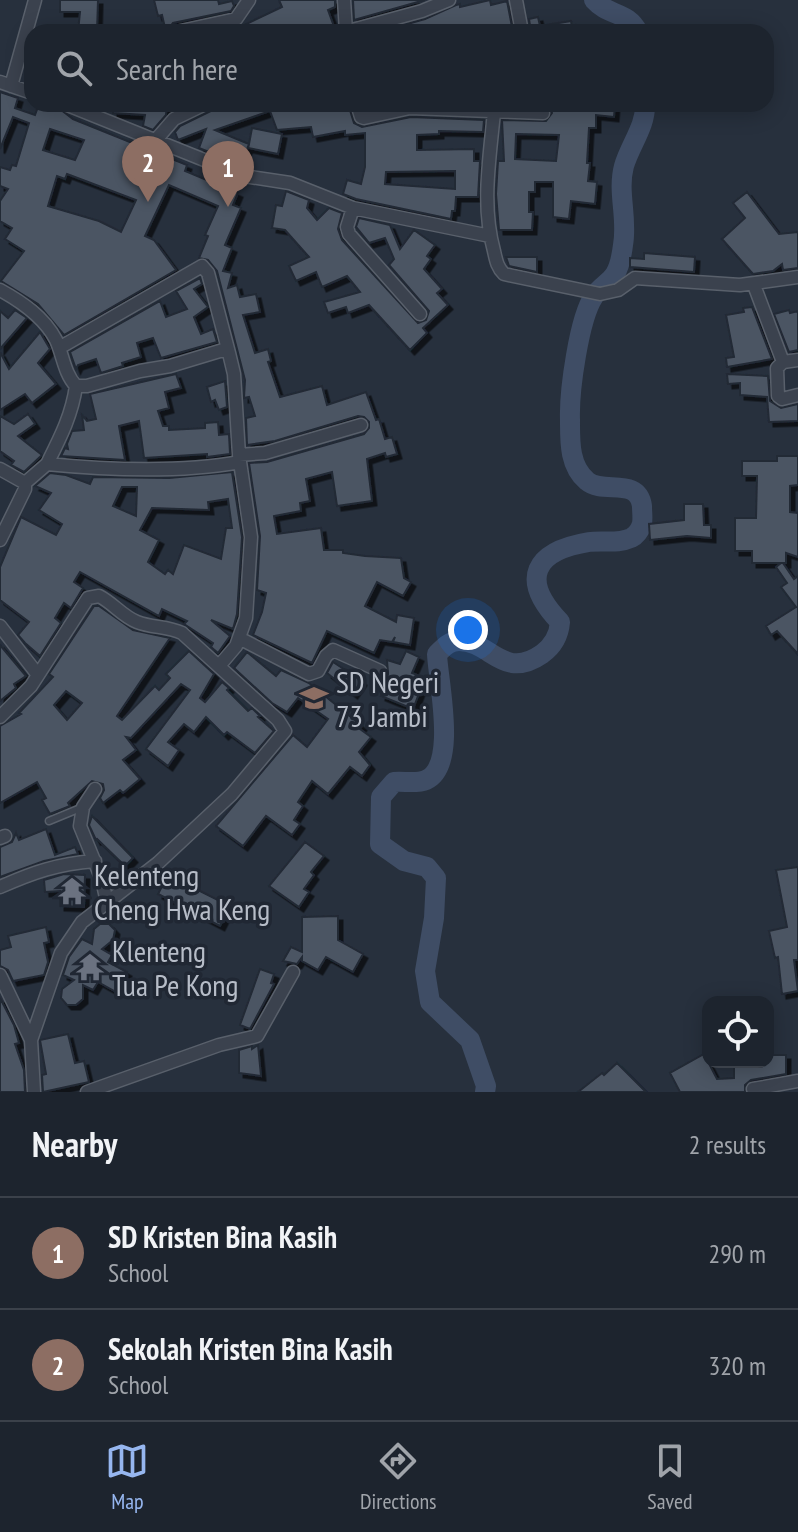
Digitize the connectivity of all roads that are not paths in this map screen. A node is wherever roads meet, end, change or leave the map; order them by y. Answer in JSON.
{"nodes":[{"id":1,"x":35,"y":0,"type":"edge"},
{"id":2,"x":249,"y":0,"type":"edge"},
{"id":3,"x":344,"y":0,"type":"edge"},
{"id":4,"x":449,"y":0,"type":"edge"},
{"id":5,"x":516,"y":0,"type":"edge"},
{"id":6,"x":26,"y":24,"type":"edge"},
{"id":7,"x":213,"y":24,"type":"edge"},
{"id":8,"x":346,"y":24,"type":"edge"},
{"id":9,"x":375,"y":24,"type":"edge"},
{"id":10,"x":520,"y":24,"type":"edge"},
{"id":11,"x":24,"y":31,"type":"edge"},
{"id":12,"x":5,"y":84,"type":"edge"},
{"id":13,"x":24,"y":90,"type":"edge"},
{"id":14,"x":84,"y":112,"type":"edge"},
{"id":15,"x":188,"y":112,"type":"edge"},
{"id":16,"x":359,"y":112,"type":"edge"},
{"id":17,"x":392,"y":112,"type":"edge"},
{"id":18,"x":494,"y":112,"type":"edge"},
{"id":19,"x":518,"y":112,"type":"edge"},
{"id":20,"x":543,"y":113,"type":"dead end"},
{"id":21,"x":154,"y":142,"type":"junction"},
{"id":22,"x":353,"y":208,"type":"junction"},
{"id":23,"x":490,"y":236,"type":"junction"},
{"id":24,"x":798,"y":277,"type":"edge"},
{"id":25,"x":754,"y":285,"type":"junction"},
{"id":26,"x":0,"y":290,"type":"edge"},
{"id":27,"x":420,"y":314,"type":"dead end"},
{"id":28,"x":59,"y":348,"type":"junction"},
{"id":29,"x":229,"y":353,"type":"junction"},
{"id":30,"x":798,"y":360,"type":"edge"},
{"id":31,"x":783,"y":362,"type":"junction"},
{"id":32,"x":76,"y":386,"type":"junction"},
{"id":33,"x":798,"y":395,"type":"edge"},
{"id":34,"x":361,"y":425,"type":"dead end"},
{"id":35,"x":239,"y":458,"type":"junction"},
{"id":36,"x":47,"y":464,"type":"junction"},
{"id":37,"x":0,"y":469,"type":"edge"},
{"id":38,"x":25,"y":483,"type":"junction"},
{"id":39,"x":0,"y":540,"type":"edge"},
{"id":40,"x":0,"y":626,"type":"edge"},
{"id":41,"x":239,"y":638,"type":"junction"},
{"id":42,"x":219,"y":666,"type":"junction"},
{"id":43,"x":380,"y":671,"type":"dead end"},
{"id":44,"x":38,"y":675,"type":"junction"},
{"id":45,"x":0,"y":717,"type":"edge"},
{"id":46,"x":95,"y":789,"type":"dead end"},
{"id":47,"x":83,"y":807,"type":"junction"},
{"id":48,"x":49,"y":821,"type":"dead end"},
{"id":49,"x":95,"y":861,"type":"junction"},
{"id":50,"x":0,"y":887,"type":"edge"},
{"id":51,"x":107,"y":902,"type":"junction"},
{"id":52,"x":293,"y":972,"type":"dead end"},
{"id":53,"x":0,"y":975,"type":"edge"},
{"id":54,"x":31,"y":1040,"type":"junction"},
{"id":55,"x":793,"y":1066,"type":"dead end"},
{"id":56,"x":795,"y":1081,"type":"edge"},
{"id":57,"x":759,"y":1089,"type":"edge"},
{"id":58,"x":34,"y":1092,"type":"edge"},
{"id":59,"x":87,"y":1092,"type":"edge"}],
"edges":[{"from":1,"to":6,"type":"street"},
{"from":2,"to":7,"type":"street"},
{"from":3,"to":8,"type":"street"},
{"from":4,"to":9,"type":"street"},
{"from":5,"to":10,"type":"street"},
{"from":11,"to":12,"type":"street"},
{"from":12,"to":13,"type":"street"},
{"from":14,"to":21,"type":"street"},
{"from":15,"to":21,"type":"street"},
{"from":16,"to":17,"type":"street"},
{"from":18,"to":23,"type":"street"},
{"from":19,"to":20,"type":"street"},
{"from":21,"to":22,"type":"street"},
{"from":22,"to":23,"type":"street"},
{"from":22,"to":27,"type":"street"},
{"from":23,"to":25,"type":"street"},
{"from":24,"to":25,"type":"street"},
{"from":25,"to":31,"type":"street"},
{"from":26,"to":28,"type":"street"},
{"from":28,"to":29,"type":"street"},
{"from":28,"to":32,"type":"street"},
{"from":29,"to":32,"type":"street"},
{"from":29,"to":35,"type":"street"},
{"from":30,"to":31,"type":"street"},
{"from":31,"to":33,"type":"street"},
{"from":32,"to":36,"type":"street"},
{"from":34,"to":35,"type":"street"},
{"from":35,"to":36,"type":"street"},
{"from":35,"to":41,"type":"street"},
{"from":36,"to":38,"type":"street"},
{"from":37,"to":38,"type":"street"},
{"from":38,"to":39,"type":"street"},
{"from":40,"to":44,"type":"street"},
{"from":41,"to":42,"type":"street"},
{"from":41,"to":43,"type":"street"},
{"from":42,"to":44,"type":"street"},
{"from":42,"to":51,"type":"street"},
{"from":44,"to":45,"type":"street"},
{"from":46,"to":47,"type":"street"},
{"from":47,"to":48,"type":"lane"},
{"from":47,"to":49,"type":"street"},
{"from":49,"to":50,"type":"street"},
{"from":49,"to":51,"type":"street"},
{"from":51,"to":54,"type":"street"},
{"from":52,"to":59,"type":"street"},
{"from":53,"to":54,"type":"street"},
{"from":54,"to":58,"type":"street"},
{"from":55,"to":56,"type":"street"},
{"from":56,"to":57,"type":"street"}]}
